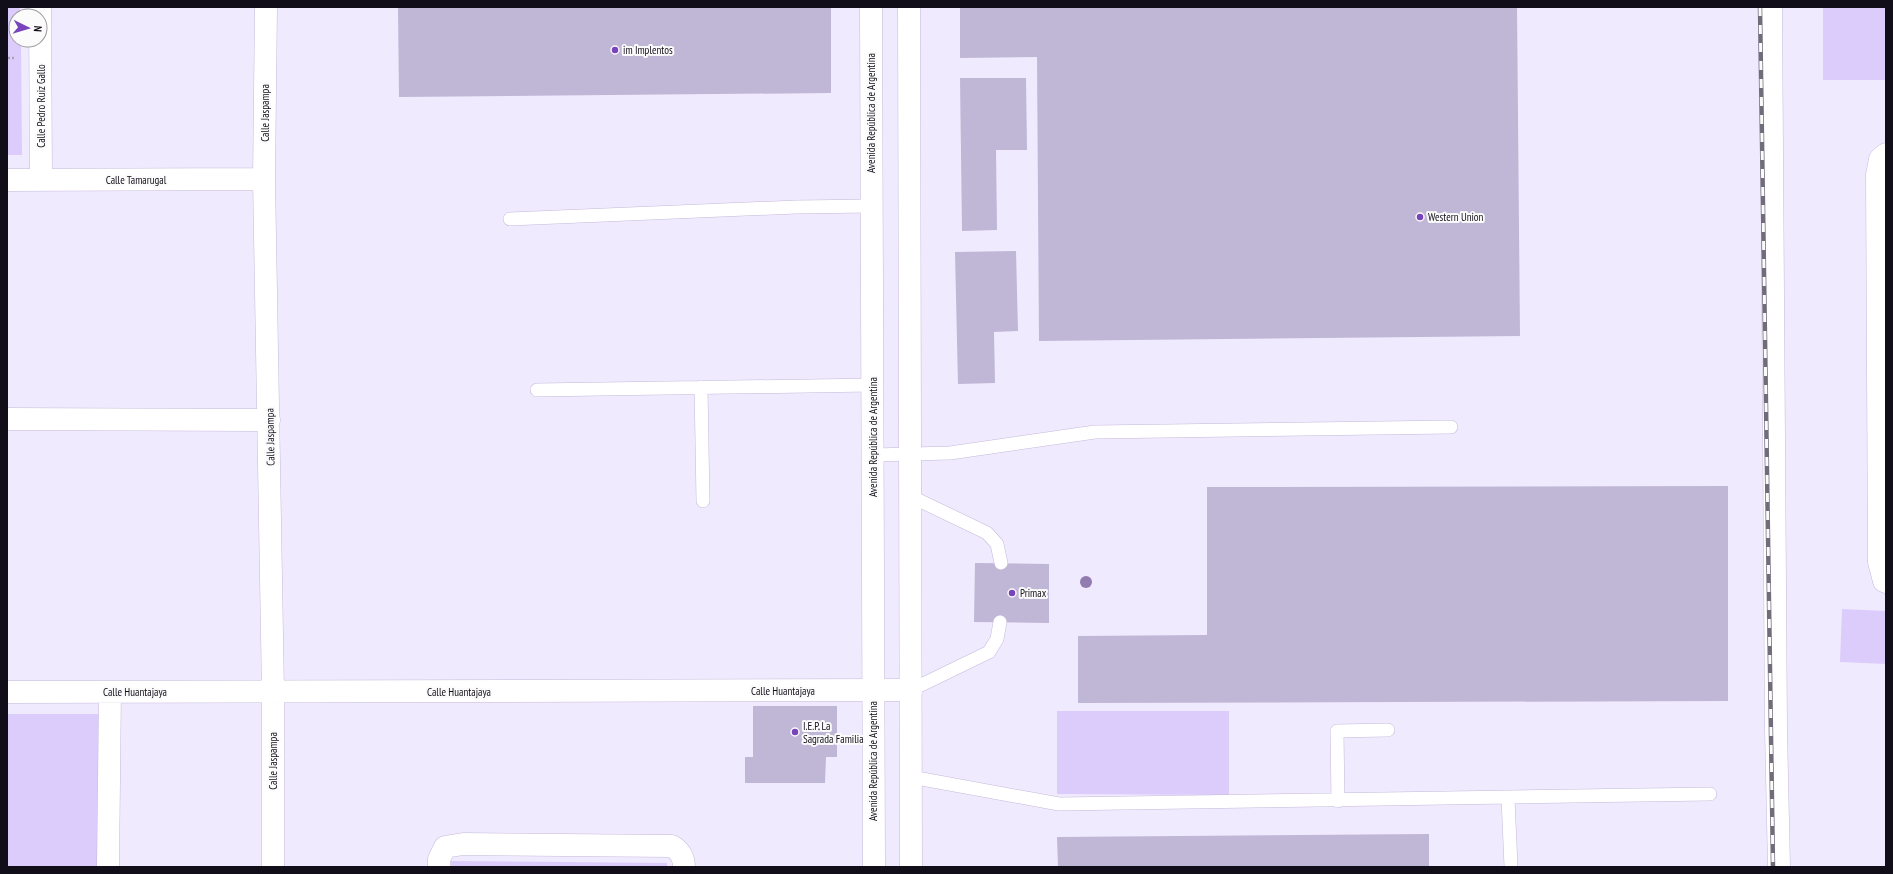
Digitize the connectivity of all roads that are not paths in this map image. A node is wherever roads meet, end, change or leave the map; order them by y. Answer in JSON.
{"nodes":[{"id":1,"x":40,"y":7,"type":"edge"},
{"id":2,"x":266,"y":7,"type":"edge"},
{"id":3,"x":871,"y":7,"type":"edge"},
{"id":4,"x":909,"y":7,"type":"edge"},
{"id":5,"x":1771,"y":7,"type":"edge"},
{"id":6,"x":1883,"y":156,"type":"edge"},
{"id":7,"x":264,"y":179,"type":"junction"},
{"id":8,"x":7,"y":180,"type":"edge"},
{"id":9,"x":41,"y":180,"type":"junction"},
{"id":10,"x":872,"y":206,"type":"junction"},
{"id":11,"x":510,"y":219,"type":"dead end"},
{"id":12,"x":872,"y":385,"type":"junction"},
{"id":13,"x":701,"y":387,"type":"junction"},
{"id":14,"x":536,"y":390,"type":"dead end"},
{"id":15,"x":7,"y":419,"type":"edge"},
{"id":16,"x":269,"y":420,"type":"junction"},
{"id":17,"x":1452,"y":428,"type":"dead end"},
{"id":18,"x":873,"y":455,"type":"junction"},
{"id":19,"x":910,"y":455,"type":"junction"},
{"id":20,"x":910,"y":496,"type":"junction"},
{"id":21,"x":703,"y":501,"type":"dead end"},
{"id":22,"x":1001,"y":563,"type":"dead end"},
{"id":23,"x":1885,"y":581,"type":"edge"},
{"id":24,"x":1000,"y":622,"type":"dead end"},
{"id":25,"x":910,"y":690,"type":"junction"},
{"id":26,"x":873,"y":691,"type":"junction"},
{"id":27,"x":7,"y":692,"type":"edge"},
{"id":28,"x":110,"y":692,"type":"junction"},
{"id":29,"x":273,"y":692,"type":"junction"},
{"id":30,"x":1388,"y":730,"type":"dead end"},
{"id":31,"x":911,"y":777,"type":"junction"},
{"id":32,"x":1710,"y":794,"type":"dead end"},
{"id":33,"x":1508,"y":798,"type":"junction"},
{"id":34,"x":1338,"y":801,"type":"junction"},
{"id":35,"x":108,"y":867,"type":"edge"},
{"id":36,"x":273,"y":867,"type":"edge"},
{"id":37,"x":439,"y":867,"type":"edge"},
{"id":38,"x":684,"y":867,"type":"edge"},
{"id":39,"x":874,"y":867,"type":"edge"},
{"id":40,"x":911,"y":867,"type":"edge"},
{"id":41,"x":1511,"y":867,"type":"edge"},
{"id":42,"x":1779,"y":867,"type":"edge"}],
"edges":[{"from":1,"to":9,"type":"street","name":"Calle Pedro Ruiz Gallo"},
{"from":2,"to":7,"type":"street","name":"Calle Jaspampa"},
{"from":3,"to":10,"type":"street","name":"Avenida República de Argentina"},
{"from":4,"to":19,"type":"street"},
{"from":5,"to":42,"type":"street"},
{"from":6,"to":23,"type":"street"},
{"from":7,"to":9,"type":"street","name":"Calle Tamarugal"},
{"from":7,"to":16,"type":"street","name":"Calle Jaspampa"},
{"from":8,"to":9,"type":"street","name":"Calle Tamarugal"},
{"from":10,"to":11,"type":"lane"},
{"from":10,"to":12,"type":"street","name":"Avenida República de Argentina"},
{"from":12,"to":13,"type":"lane"},
{"from":12,"to":18,"type":"street","name":"Avenida República de Argentina"},
{"from":13,"to":14,"type":"lane"},
{"from":13,"to":21,"type":"lane"},
{"from":15,"to":16,"type":"street"},
{"from":16,"to":29,"type":"street","name":"Calle Jaspampa"},
{"from":17,"to":19,"type":"lane"},
{"from":18,"to":19,"type":"lane"},
{"from":18,"to":26,"type":"street","name":"Avenida República de Argentina"},
{"from":19,"to":20,"type":"street"},
{"from":20,"to":22,"type":"lane"},
{"from":20,"to":25,"type":"street"},
{"from":24,"to":25,"type":"lane"},
{"from":25,"to":26,"type":"street","name":"Calle Huantajaya"},
{"from":25,"to":31,"type":"street"},
{"from":26,"to":29,"type":"street","name":"Calle Huantajaya"},
{"from":26,"to":39,"type":"street","name":"Avenida República de Argentina"},
{"from":27,"to":28,"type":"street","name":"Calle Huantajaya"},
{"from":28,"to":29,"type":"street","name":"Calle Huantajaya"},
{"from":28,"to":35,"type":"street"},
{"from":29,"to":36,"type":"street","name":"Calle Jaspampa"},
{"from":30,"to":34,"type":"lane"},
{"from":31,"to":34,"type":"lane"},
{"from":31,"to":40,"type":"street"},
{"from":32,"to":33,"type":"lane"},
{"from":33,"to":34,"type":"lane"},
{"from":33,"to":41,"type":"lane"},
{"from":37,"to":38,"type":"street"}]}
